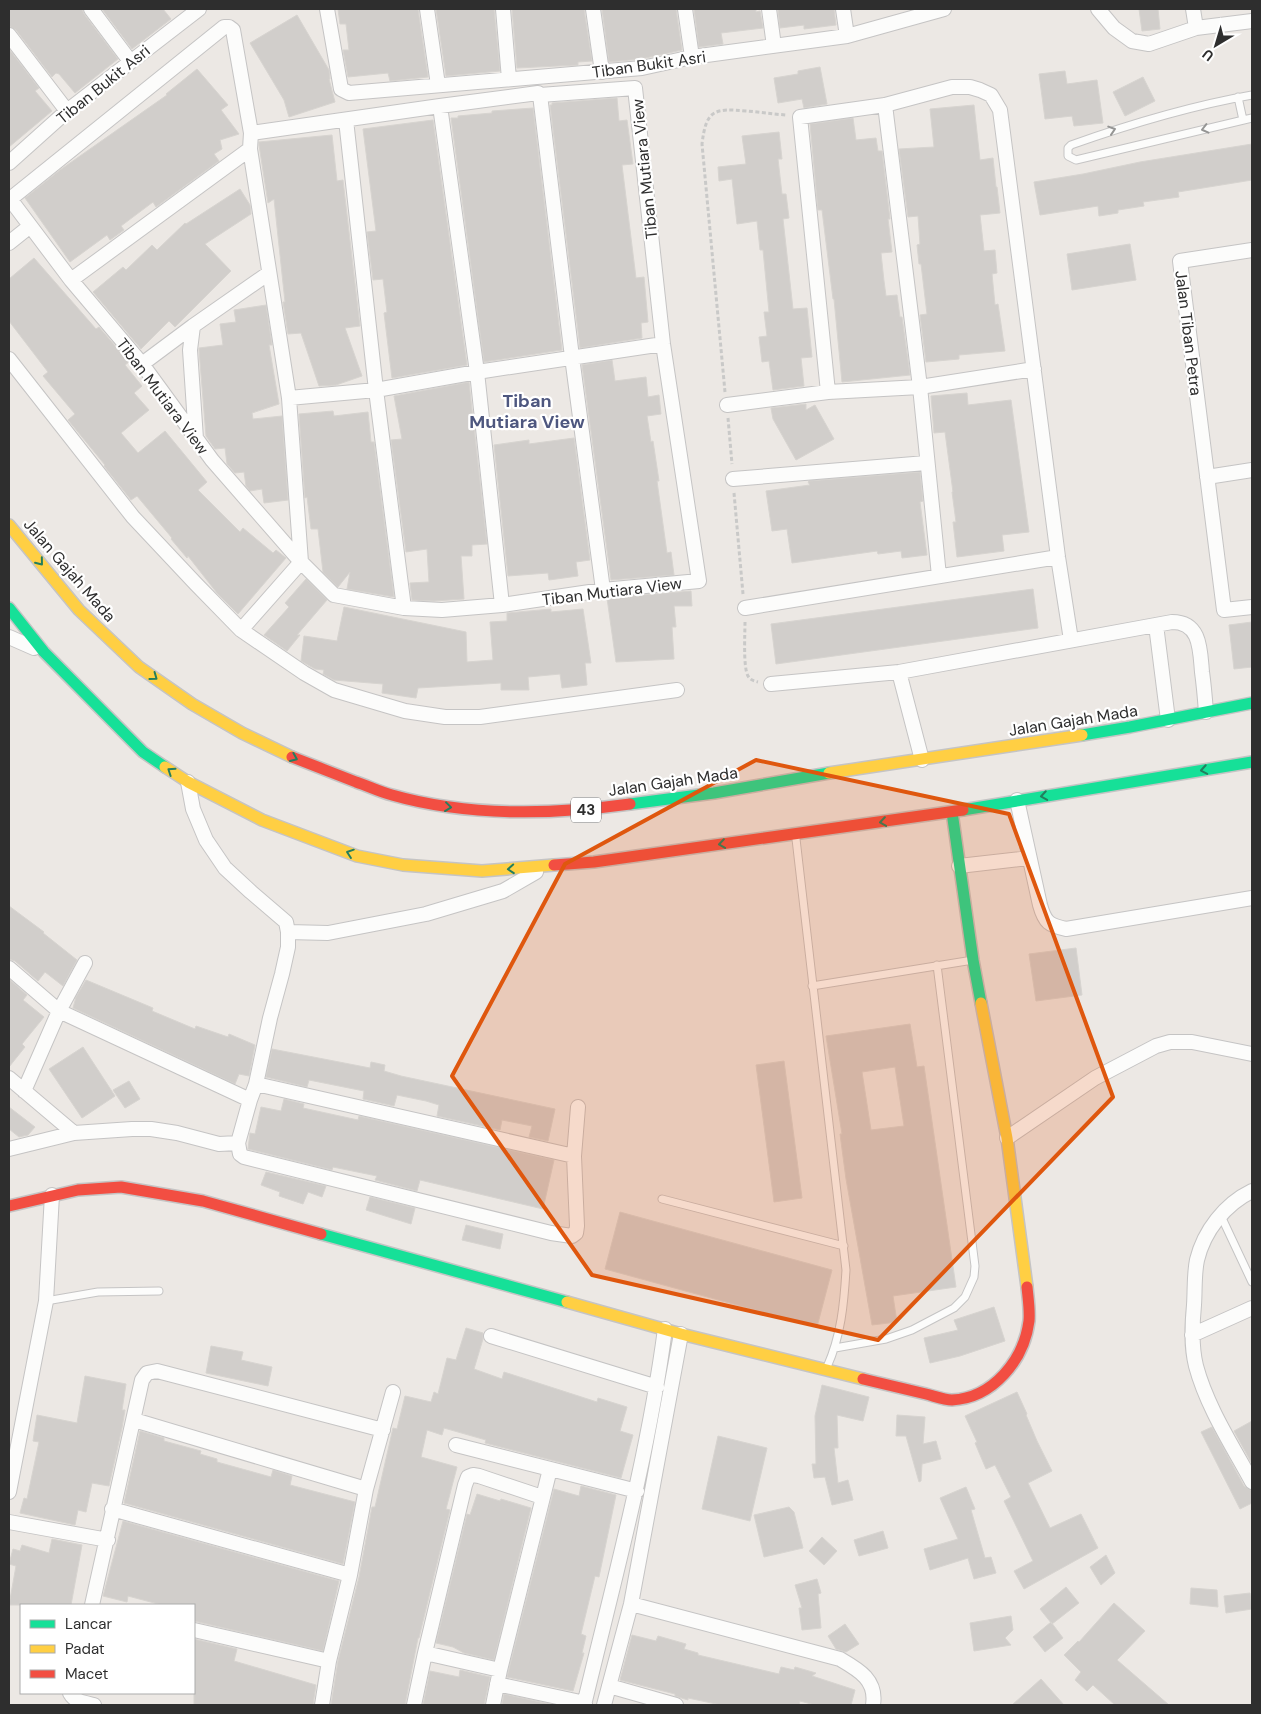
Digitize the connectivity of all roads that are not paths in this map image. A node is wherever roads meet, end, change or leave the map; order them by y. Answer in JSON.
{"nodes":[{"id":1,"x":91,"y":9,"type":"edge"},
{"id":2,"x":327,"y":9,"type":"edge"},
{"id":3,"x":427,"y":9,"type":"edge"},
{"id":4,"x":503,"y":9,"type":"edge"},
{"id":5,"x":593,"y":9,"type":"edge"},
{"id":6,"x":685,"y":9,"type":"edge"},
{"id":7,"x":768,"y":9,"type":"edge"},
{"id":8,"x":844,"y":9,"type":"edge"},
{"id":9,"x":944,"y":9,"type":"edge"},
{"id":10,"x":1098,"y":9,"type":"edge"},
{"id":11,"x":1194,"y":9,"type":"edge"},
{"id":12,"x":196,"y":10,"type":"edge"},
{"id":13,"x":929,"y":11,"type":"edge"},
{"id":14,"x":1252,"y":21,"type":"edge"},
{"id":15,"x":1196,"y":28,"type":"junction"},
{"id":16,"x":9,"y":35,"type":"edge"},
{"id":17,"x":846,"y":36,"type":"junction"},
{"id":18,"x":774,"y":46,"type":"junction"},
{"id":19,"x":692,"y":57,"type":"junction"},
{"id":20,"x":130,"y":61,"type":"junction"},
{"id":21,"x":602,"y":72,"type":"junction"},
{"id":22,"x":509,"y":80,"type":"junction"},
{"id":23,"x":438,"y":84,"type":"junction"},
{"id":24,"x":540,"y":95,"type":"junction"},
{"id":25,"x":1252,"y":95,"type":"edge"},
{"id":26,"x":1238,"y":97,"type":"junction"},
{"id":27,"x":885,"y":104,"type":"junction"},
{"id":28,"x":440,"y":106,"type":"junction"},
{"id":29,"x":67,"y":111,"type":"junction"},
{"id":30,"x":1252,"y":118,"type":"edge"},
{"id":31,"x":346,"y":120,"type":"junction"},
{"id":32,"x":1243,"y":120,"type":"junction"},
{"id":33,"x":251,"y":133,"type":"junction"},
{"id":34,"x":250,"y":149,"type":"junction"},
{"id":35,"x":9,"y":163,"type":"edge"},
{"id":36,"x":9,"y":200,"type":"edge"},
{"id":37,"x":29,"y":227,"type":"junction"},
{"id":38,"x":9,"y":244,"type":"edge"},
{"id":39,"x":1252,"y":250,"type":"edge"},
{"id":40,"x":269,"y":273,"type":"junction"},
{"id":41,"x":71,"y":280,"type":"junction"},
{"id":42,"x":193,"y":326,"type":"junction"},
{"id":43,"x":663,"y":344,"type":"junction"},
{"id":44,"x":572,"y":357,"type":"junction"},
{"id":45,"x":9,"y":359,"type":"edge"},
{"id":46,"x":142,"y":364,"type":"junction"},
{"id":47,"x":1034,"y":369,"type":"junction"},
{"id":48,"x":477,"y":372,"type":"junction"},
{"id":49,"x":920,"y":387,"type":"junction"},
{"id":50,"x":376,"y":390,"type":"junction"},
{"id":51,"x":828,"y":392,"type":"junction"},
{"id":52,"x":289,"y":398,"type":"junction"},
{"id":53,"x":727,"y":405,"type":"road end"},
{"id":54,"x":196,"y":440,"type":"junction"},
{"id":55,"x":926,"y":463,"type":"junction"},
{"id":56,"x":1252,"y":470,"type":"edge"},
{"id":57,"x":1207,"y":477,"type":"junction"},
{"id":58,"x":733,"y":479,"type":"road end"},
{"id":59,"x":9,"y":524,"type":"edge"},
{"id":60,"x":1058,"y":557,"type":"junction"},
{"id":61,"x":301,"y":562,"type":"junction"},
{"id":62,"x":939,"y":576,"type":"junction"},
{"id":63,"x":604,"y":590,"type":"junction"},
{"id":64,"x":502,"y":605,"type":"junction"},
{"id":65,"x":1252,"y":607,"type":"edge"},
{"id":66,"x":9,"y":608,"type":"edge"},
{"id":67,"x":404,"y":608,"type":"junction"},
{"id":68,"x":745,"y":608,"type":"road end"},
{"id":69,"x":1156,"y":625,"type":"junction"},
{"id":70,"x":242,"y":630,"type":"junction"},
{"id":71,"x":9,"y":637,"type":"edge"},
{"id":72,"x":1071,"y":640,"type":"junction"},
{"id":73,"x":44,"y":652,"type":"junction"},
{"id":74,"x":899,"y":672,"type":"junction"},
{"id":75,"x":771,"y":684,"type":"road end"},
{"id":76,"x":677,"y":690,"type":"dead end"},
{"id":77,"x":1252,"y":703,"type":"edge"},
{"id":78,"x":1206,"y":712,"type":"junction"},
{"id":79,"x":1168,"y":720,"type":"junction"},
{"id":80,"x":922,"y":760,"type":"junction"},
{"id":81,"x":1252,"y":762,"type":"edge"},
{"id":82,"x":188,"y":782,"type":"junction"},
{"id":83,"x":1017,"y":800,"type":"junction"},
{"id":84,"x":952,"y":812,"type":"junction"},
{"id":85,"x":795,"y":834,"type":"junction"},
{"id":86,"x":1030,"y":858,"type":"junction"},
{"id":87,"x":960,"y":866,"type":"junction"},
{"id":88,"x":545,"y":867,"type":"junction"},
{"id":89,"x":1252,"y":898,"type":"edge"},
{"id":90,"x":288,"y":932,"type":"junction"},
{"id":91,"x":973,"y":960,"type":"junction"},
{"id":92,"x":85,"y":963,"type":"dead end"},
{"id":93,"x":937,"y":965,"type":"junction"},
{"id":94,"x":9,"y":968,"type":"edge"},
{"id":95,"x":812,"y":986,"type":"junction"},
{"id":96,"x":59,"y":1010,"type":"junction"},
{"id":97,"x":1252,"y":1054,"type":"edge"},
{"id":98,"x":9,"y":1078,"type":"edge"},
{"id":99,"x":256,"y":1084,"type":"junction"},
{"id":100,"x":24,"y":1091,"type":"junction"},
{"id":101,"x":250,"y":1100,"type":"junction"},
{"id":102,"x":578,"y":1107,"type":"dead end"},
{"id":103,"x":74,"y":1133,"type":"junction"},
{"id":104,"x":1007,"y":1138,"type":"junction"},
{"id":105,"x":238,"y":1142,"type":"junction"},
{"id":106,"x":9,"y":1149,"type":"edge"},
{"id":107,"x":574,"y":1156,"type":"junction"},
{"id":108,"x":1252,"y":1191,"type":"edge"},
{"id":109,"x":52,"y":1195,"type":"junction"},
{"id":110,"x":662,"y":1199,"type":"dead end"},
{"id":111,"x":9,"y":1206,"type":"edge"},
{"id":112,"x":1220,"y":1216,"type":"junction"},
{"id":113,"x":844,"y":1246,"type":"junction"},
{"id":114,"x":1252,"y":1282,"type":"edge"},
{"id":115,"x":159,"y":1291,"type":"dead end"},
{"id":116,"x":46,"y":1301,"type":"junction"},
{"id":117,"x":1252,"y":1308,"type":"edge"},
{"id":118,"x":665,"y":1329,"type":"junction"},
{"id":119,"x":681,"y":1334,"type":"junction"},
{"id":120,"x":1192,"y":1335,"type":"junction"},
{"id":121,"x":491,"y":1336,"type":"dead end"},
{"id":122,"x":835,"y":1348,"type":"junction"},
{"id":123,"x":825,"y":1370,"type":"junction"},
{"id":124,"x":657,"y":1387,"type":"junction"},
{"id":125,"x":394,"y":1392,"type":"dead end"},
{"id":126,"x":134,"y":1420,"type":"junction"},
{"id":127,"x":383,"y":1430,"type":"junction"},
{"id":128,"x":456,"y":1445,"type":"dead end"},
{"id":129,"x":550,"y":1468,"type":"junction"},
{"id":130,"x":1252,"y":1482,"type":"edge"},
{"id":131,"x":366,"y":1489,"type":"junction"},
{"id":132,"x":637,"y":1491,"type":"junction"},
{"id":133,"x":9,"y":1492,"type":"edge"},
{"id":134,"x":542,"y":1497,"type":"junction"},
{"id":135,"x":112,"y":1509,"type":"junction"},
{"id":136,"x":9,"y":1522,"type":"edge"},
{"id":137,"x":108,"y":1540,"type":"junction"},
{"id":138,"x":350,"y":1575,"type":"junction"},
{"id":139,"x":92,"y":1604,"type":"edge"},
{"id":140,"x":631,"y":1604,"type":"junction"},
{"id":141,"x":195,"y":1630,"type":"edge"},
{"id":142,"x":424,"y":1653,"type":"junction"},
{"id":143,"x":329,"y":1661,"type":"junction"},
{"id":144,"x":498,"y":1677,"type":"junction"},
{"id":145,"x":609,"y":1686,"type":"junction"},
{"id":146,"x":71,"y":1694,"type":"edge"},
{"id":147,"x":585,"y":1704,"type":"edge"},
{"id":148,"x":94,"y":1705,"type":"edge"},
{"id":149,"x":322,"y":1705,"type":"edge"},
{"id":150,"x":414,"y":1705,"type":"edge"},
{"id":151,"x":493,"y":1705,"type":"edge"},
{"id":152,"x":604,"y":1705,"type":"edge"},
{"id":153,"x":676,"y":1705,"type":"edge"},
{"id":154,"x":873,"y":1705,"type":"edge"}],
"edges":[{"from":1,"to":20,"type":"street"},
{"from":2,"to":23,"type":"street","name":"Tiban Bukit Asri"},
{"from":3,"to":23,"type":"street"},
{"from":4,"to":22,"type":"street"},
{"from":5,"to":21,"type":"street"},
{"from":6,"to":19,"type":"street"},
{"from":7,"to":18,"type":"street"},
{"from":8,"to":17,"type":"street"},
{"from":9,"to":13,"type":"street","name":"Tiban Bukit Asri"},
{"from":10,"to":15,"type":"street"},
{"from":11,"to":15,"type":"street"},
{"from":12,"to":20,"type":"street","name":"Tiban Bukit Asri"},
{"from":13,"to":17,"type":"street","name":"Tiban Bukit Asri"},
{"from":14,"to":15,"type":"street"},
{"from":16,"to":29,"type":"street"},
{"from":17,"to":18,"type":"street","name":"Tiban Bukit Asri"},
{"from":18,"to":19,"type":"street","name":"Tiban Bukit Asri"},
{"from":19,"to":21,"type":"street","name":"Tiban Bukit Asri"},
{"from":20,"to":29,"type":"street","name":"Tiban Bukit Asri"},
{"from":21,"to":22,"type":"street","name":"Tiban Bukit Asri"},
{"from":22,"to":23,"type":"street","name":"Tiban Bukit Asri"},
{"from":24,"to":28,"type":"street","name":"Tiban Mutiara View"},
{"from":24,"to":43,"type":"street","name":"Tiban Mutiara View"},
{"from":24,"to":44,"type":"street"},
{"from":25,"to":26,"type":"lane"},
{"from":26,"to":32,"type":"lane"},
{"from":32,"to":26,"type":"lane","one_way":true},
{"from":27,"to":47,"type":"street"},
{"from":27,"to":49,"type":"street"},
{"from":27,"to":51,"type":"street"},
{"from":28,"to":31,"type":"street","name":"Tiban Mutiara View"},
{"from":28,"to":48,"type":"street"},
{"from":29,"to":35,"type":"street","name":"Tiban Bukit Asri"},
{"from":30,"to":32,"type":"lane"},
{"from":31,"to":33,"type":"street","name":"Tiban Mutiara View"},
{"from":31,"to":50,"type":"street"},
{"from":33,"to":34,"type":"street"},
{"from":33,"to":36,"type":"street","name":"Tiban Mutiara View"},
{"from":34,"to":40,"type":"street"},
{"from":34,"to":41,"type":"street"},
{"from":36,"to":37,"type":"street","name":"Tiban Mutiara View"},
{"from":37,"to":38,"type":"street"},
{"from":37,"to":41,"type":"street","name":"Tiban Mutiara View"},
{"from":39,"to":57,"type":"street","name":"Jalan Tiban Petra"},
{"from":40,"to":42,"type":"street"},
{"from":40,"to":52,"type":"street"},
{"from":41,"to":46,"type":"street","name":"Tiban Mutiara View"},
{"from":42,"to":46,"type":"street"},
{"from":42,"to":54,"type":"street"},
{"from":43,"to":44,"type":"street"},
{"from":43,"to":63,"type":"street","name":"Tiban Mutiara View"},
{"from":44,"to":48,"type":"street"},
{"from":44,"to":63,"type":"street"},
{"from":45,"to":70,"type":"street"},
{"from":46,"to":54,"type":"street","name":"Tiban Mutiara View"},
{"from":47,"to":49,"type":"street"},
{"from":47,"to":60,"type":"street"},
{"from":48,"to":50,"type":"street"},
{"from":48,"to":64,"type":"street"},
{"from":49,"to":51,"type":"street"},
{"from":49,"to":55,"type":"street"},
{"from":50,"to":52,"type":"street"},
{"from":50,"to":67,"type":"street"},
{"from":51,"to":53,"type":"street"},
{"from":52,"to":61,"type":"street"},
{"from":54,"to":61,"type":"street","name":"Tiban Mutiara View"},
{"from":55,"to":58,"type":"street"},
{"from":55,"to":62,"type":"street"},
{"from":56,"to":57,"type":"street"},
{"from":57,"to":65,"type":"street","name":"Jalan Tiban Petra"},
{"from":59,"to":80,"type":"main road","name":"Jalan Gajah Mada","number":"43","one_way":true},
{"from":60,"to":62,"type":"street"},
{"from":60,"to":72,"type":"street"},
{"from":61,"to":67,"type":"street","name":"Tiban Mutiara View"},
{"from":61,"to":70,"type":"street"},
{"from":62,"to":68,"type":"street"},
{"from":63,"to":64,"type":"street","name":"Tiban Mutiara View"},
{"from":64,"to":67,"type":"street","name":"Tiban Mutiara View"},
{"from":66,"to":73,"type":"main road"},
{"from":69,"to":72,"type":"street"},
{"from":69,"to":78,"type":"street"},
{"from":69,"to":79,"type":"street"},
{"from":70,"to":76,"type":"street"},
{"from":71,"to":73,"type":"street"},
{"from":72,"to":74,"type":"street"},
{"from":82,"to":73,"type":"main road","one_way":true},
{"from":74,"to":75,"type":"street"},
{"from":74,"to":80,"type":"street"},
{"from":77,"to":78,"type":"main road","name":"Jalan Gajah Mada","number":"43"},
{"from":78,"to":79,"type":"main road","name":"Jalan Gajah Mada","number":"43"},
{"from":79,"to":80,"type":"main road","name":"Jalan Gajah Mada","number":"43"},
{"from":81,"to":83,"type":"main road","one_way":true},
{"from":88,"to":82,"type":"main road","one_way":true},
{"from":82,"to":90,"type":"street"},
{"from":83,"to":84,"type":"main road"},
{"from":83,"to":86,"type":"street"},
{"from":84,"to":85,"type":"main road","one_way":true},
{"from":84,"to":87,"type":"main road"},
{"from":85,"to":88,"type":"main road","one_way":true},
{"from":85,"to":95,"type":"lane"},
{"from":86,"to":87,"type":"street"},
{"from":86,"to":89,"type":"street"},
{"from":87,"to":91,"type":"main road"},
{"from":88,"to":90,"type":"street"},
{"from":90,"to":99,"type":"street"},
{"from":91,"to":93,"type":"lane"},
{"from":91,"to":104,"type":"main road"},
{"from":92,"to":96,"type":"street"},
{"from":93,"to":95,"type":"lane"},
{"from":93,"to":122,"type":"lane"},
{"from":94,"to":96,"type":"street"},
{"from":95,"to":113,"type":"lane"},
{"from":96,"to":100,"type":"street"},
{"from":96,"to":101,"type":"street"},
{"from":97,"to":104,"type":"street"},
{"from":98,"to":100,"type":"street"},
{"from":99,"to":101,"type":"street"},
{"from":99,"to":107,"type":"street"},
{"from":100,"to":103,"type":"street"},
{"from":101,"to":105,"type":"street"},
{"from":102,"to":107,"type":"street"},
{"from":103,"to":105,"type":"street"},
{"from":103,"to":106,"type":"street"},
{"from":104,"to":123,"type":"main road"},
{"from":105,"to":107,"type":"street"},
{"from":108,"to":112,"type":"street"},
{"from":109,"to":111,"type":"main road"},
{"from":109,"to":116,"type":"street"},
{"from":109,"to":118,"type":"main road"},
{"from":110,"to":113,"type":"lane"},
{"from":112,"to":114,"type":"lane"},
{"from":112,"to":120,"type":"street"},
{"from":113,"to":122,"type":"lane"},
{"from":115,"to":116,"type":"lane"},
{"from":116,"to":133,"type":"street"},
{"from":117,"to":120,"type":"street"},
{"from":118,"to":119,"type":"main road"},
{"from":118,"to":124,"type":"street"},
{"from":119,"to":123,"type":"main road"},
{"from":119,"to":140,"type":"street"},
{"from":120,"to":130,"type":"street"},
{"from":121,"to":124,"type":"street"},
{"from":122,"to":123,"type":"lane"},
{"from":124,"to":132,"type":"street"},
{"from":125,"to":127,"type":"street"},
{"from":126,"to":127,"type":"street"},
{"from":126,"to":131,"type":"street"},
{"from":126,"to":135,"type":"street"},
{"from":127,"to":131,"type":"street"},
{"from":128,"to":129,"type":"street"},
{"from":129,"to":132,"type":"street"},
{"from":129,"to":134,"type":"street"},
{"from":131,"to":138,"type":"street"},
{"from":132,"to":147,"type":"street"},
{"from":134,"to":142,"type":"street"},
{"from":134,"to":144,"type":"street"},
{"from":135,"to":137,"type":"street"},
{"from":135,"to":138,"type":"street"},
{"from":136,"to":137,"type":"street"},
{"from":137,"to":139,"type":"street"},
{"from":138,"to":143,"type":"street"},
{"from":140,"to":145,"type":"street"},
{"from":140,"to":154,"type":"street"},
{"from":141,"to":143,"type":"street"},
{"from":142,"to":144,"type":"street"},
{"from":142,"to":150,"type":"street"},
{"from":143,"to":149,"type":"street"},
{"from":144,"to":147,"type":"street"},
{"from":144,"to":151,"type":"street"},
{"from":145,"to":152,"type":"street"},
{"from":145,"to":153,"type":"street"},
{"from":146,"to":148,"type":"street"}]}
